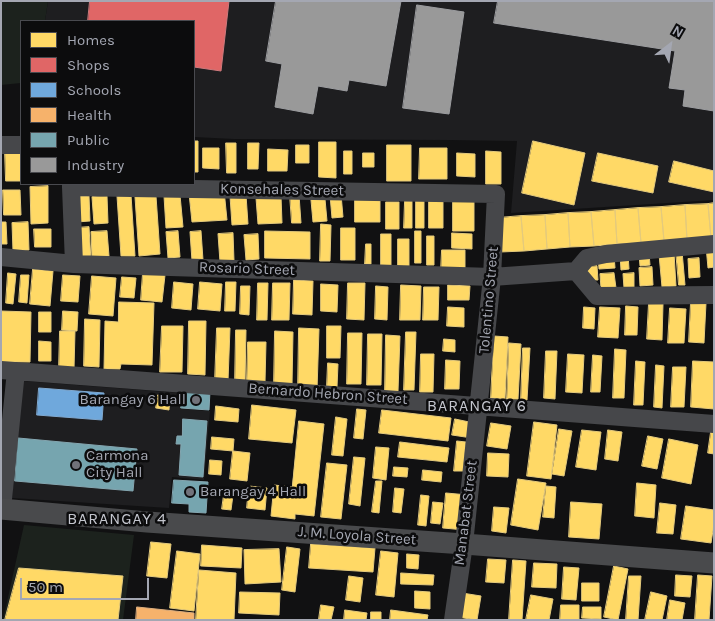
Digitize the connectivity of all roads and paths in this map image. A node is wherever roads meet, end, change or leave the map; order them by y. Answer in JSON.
{"nodes":[{"id":1,"x":20,"y":144,"type":"edge"},
{"id":2,"x":1,"y":145,"type":"edge"},
{"id":3,"x":71,"y":185,"type":"edge"},
{"id":4,"x":496,"y":194,"type":"joint"},
{"id":5,"x":714,"y":244,"type":"edge"},
{"id":6,"x":1,"y":257,"type":"edge"},
{"id":7,"x":74,"y":264,"type":"junction"},
{"id":8,"x":576,"y":271,"type":"junction"},
{"id":9,"x":492,"y":277,"type":"junction"},
{"id":10,"x":714,"y":295,"type":"edge"},
{"id":11,"x":9,"y":370,"type":"edge"},
{"id":12,"x":478,"y":406,"type":"junction"},
{"id":13,"x":714,"y":424,"type":"edge"},
{"id":14,"x":2,"y":509,"type":"edge"},
{"id":15,"x":464,"y":544,"type":"junction"},
{"id":16,"x":714,"y":563,"type":"edge"},
{"id":17,"x":453,"y":620,"type":"edge"}],
"edges":[{"from":1,"to":2,"type":"street"},
{"from":3,"to":4,"type":"street","name":"Konsehales Street"},
{"from":3,"to":7,"type":"street"},
{"from":4,"to":9,"type":"street","name":"Tolentino Street"},
{"from":5,"to":8,"type":"street"},
{"from":6,"to":7,"type":"street","name":"Rosario Street"},
{"from":7,"to":9,"type":"street","name":"Rosario Street"},
{"from":8,"to":9,"type":"street","name":"Rosario Street"},
{"from":8,"to":10,"type":"street"},
{"from":9,"to":12,"type":"street","name":"Tolentino Street"},
{"from":11,"to":12,"type":"street","name":"Bernardo Hebron Street"},
{"from":11,"to":14,"type":"street"},
{"from":12,"to":13,"type":"street","name":"Bernardo Hebron Street"},
{"from":12,"to":15,"type":"street","name":"Manabat Street"},
{"from":14,"to":15,"type":"main road","name":"J. M. Loyola Street"},
{"from":15,"to":16,"type":"main road","name":"J. M. Loyola Street"},
{"from":15,"to":17,"type":"street","name":"Manabat Street"}]}
